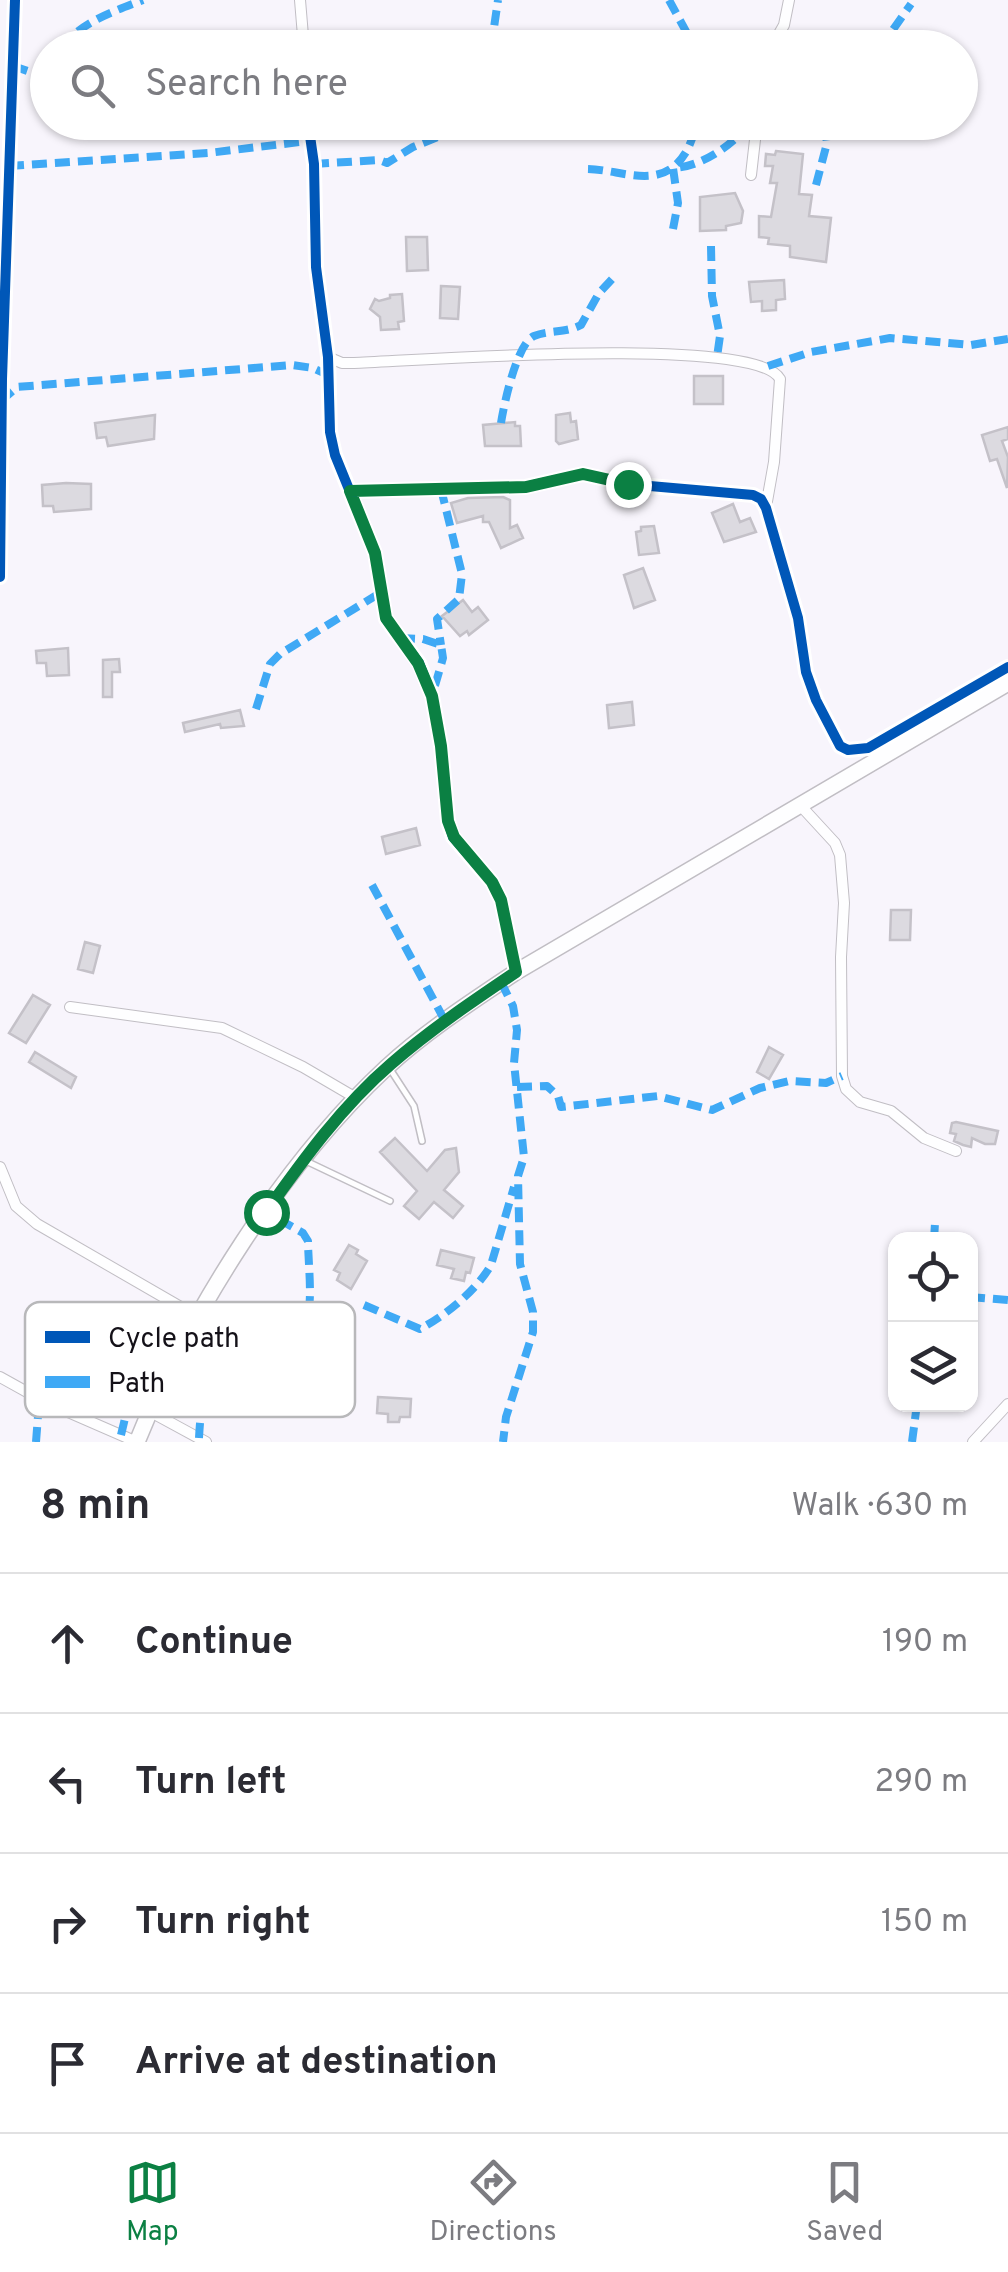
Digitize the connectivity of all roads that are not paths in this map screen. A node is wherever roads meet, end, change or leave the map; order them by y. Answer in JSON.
{"nodes":[{"id":1,"x":15,"y":0,"type":"edge"},
{"id":2,"x":300,"y":0,"type":"edge"},
{"id":3,"x":789,"y":0,"type":"edge"},
{"id":4,"x":302,"y":30,"type":"edge"},
{"id":5,"x":781,"y":30,"type":"edge"},
{"id":6,"x":311,"y":140,"type":"edge"},
{"id":7,"x":756,"y":140,"type":"edge"},
{"id":8,"x":751,"y":175,"type":"dead end"},
{"id":9,"x":328,"y":357,"type":"junction"},
{"id":10,"x":350,"y":491,"type":"junction"},
{"id":11,"x":766,"y":508,"type":"junction"},
{"id":12,"x":0,"y":577,"type":"edge"},
{"id":13,"x":1008,"y":667,"type":"edge"},
{"id":14,"x":1008,"y":684,"type":"edge"},
{"id":15,"x":800,"y":805,"type":"junction"},
{"id":16,"x":516,"y":972,"type":"junction"},
{"id":17,"x":70,"y":1008,"type":"dead end"},
{"id":18,"x":388,"y":1066,"type":"junction"},
{"id":19,"x":356,"y":1098,"type":"junction"},
{"id":20,"x":422,"y":1141,"type":"dead end"},
{"id":21,"x":956,"y":1152,"type":"dead end"},
{"id":22,"x":304,"y":1160,"type":"junction"},
{"id":23,"x":0,"y":1167,"type":"edge"},
{"id":24,"x":390,"y":1201,"type":"dead end"},
{"id":25,"x":172,"y":1302,"type":"edge"},
{"id":26,"x":208,"y":1302,"type":"edge"},
{"id":27,"x":0,"y":1377,"type":"edge"},
{"id":28,"x":25,"y":1391,"type":"edge"},
{"id":29,"x":1008,"y":1404,"type":"edge"},
{"id":30,"x":80,"y":1417,"type":"edge"},
{"id":31,"x":147,"y":1417,"type":"edge"},
{"id":32,"x":158,"y":1417,"type":"edge"},
{"id":33,"x":137,"y":1442,"type":"edge"},
{"id":34,"x":206,"y":1442,"type":"edge"},
{"id":35,"x":974,"y":1442,"type":"edge"}],
"edges":[{"from":1,"to":12,"type":"street"},
{"from":2,"to":4,"type":"street"},
{"from":3,"to":5,"type":"street"},
{"from":6,"to":9,"type":"street"},
{"from":7,"to":8,"type":"street"},
{"from":9,"to":10,"type":"street"},
{"from":9,"to":11,"type":"street"},
{"from":10,"to":11,"type":"street"},
{"from":10,"to":16,"type":"street"},
{"from":11,"to":13,"type":"street"},
{"from":14,"to":15,"type":"main road"},
{"from":15,"to":16,"type":"main road"},
{"from":15,"to":21,"type":"street"},
{"from":16,"to":18,"type":"main road"},
{"from":17,"to":19,"type":"street"},
{"from":18,"to":19,"type":"main road"},
{"from":18,"to":20,"type":"lane"},
{"from":19,"to":22,"type":"main road"},
{"from":22,"to":24,"type":"lane"},
{"from":22,"to":26,"type":"main road"},
{"from":23,"to":25,"type":"street"},
{"from":27,"to":28,"type":"street"},
{"from":29,"to":35,"type":"street"},
{"from":30,"to":33,"type":"street"},
{"from":31,"to":33,"type":"main road"},
{"from":32,"to":34,"type":"street"}]}
